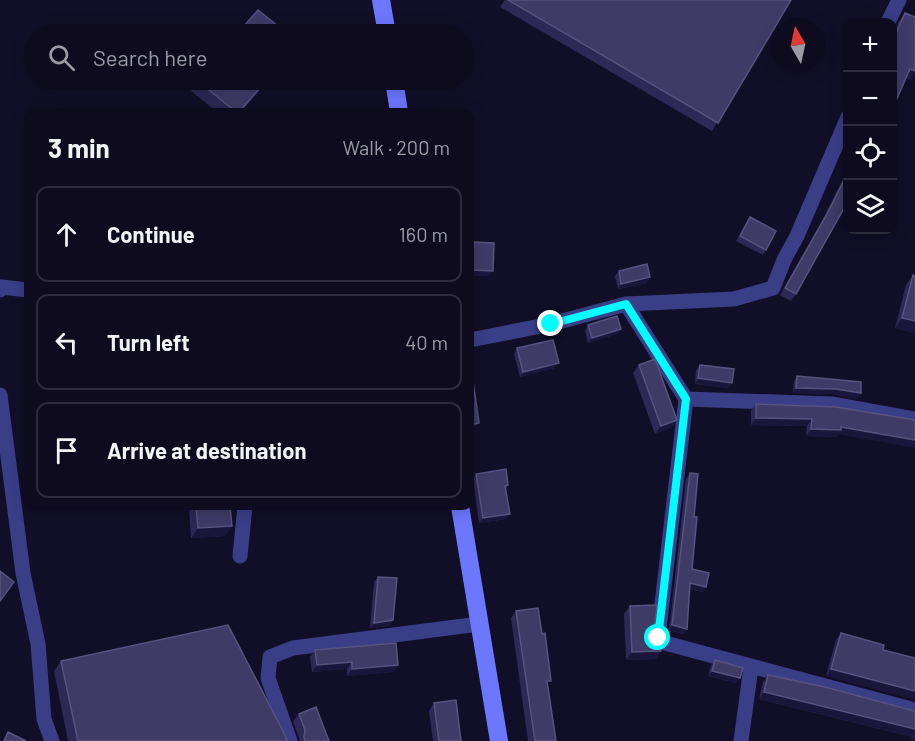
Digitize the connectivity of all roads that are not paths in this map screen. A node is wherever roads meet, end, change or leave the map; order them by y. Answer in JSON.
{"nodes":[{"id":1,"x":381,"y":0,"type":"edge"},
{"id":2,"x":899,"y":0,"type":"edge"},
{"id":3,"x":890,"y":18,"type":"edge"},
{"id":4,"x":385,"y":24,"type":"edge"},
{"id":5,"x":396,"y":90,"type":"edge"},
{"id":6,"x":398,"y":108,"type":"edge"},
{"id":7,"x":844,"y":126,"type":"edge"},
{"id":8,"x":0,"y":290,"type":"edge"},
{"id":9,"x":24,"y":290,"type":"edge"},
{"id":10,"x":626,"y":304,"type":"junction"},
{"id":11,"x":474,"y":339,"type":"edge"},
{"id":12,"x":0,"y":395,"type":"edge"},
{"id":13,"x":686,"y":399,"type":"junction"},
{"id":14,"x":915,"y":419,"type":"edge"},
{"id":15,"x":245,"y":510,"type":"edge"},
{"id":16,"x":461,"y":510,"type":"edge"},
{"id":17,"x":240,"y":556,"type":"dead end"},
{"id":18,"x":479,"y":624,"type":"junction"},
{"id":19,"x":751,"y":667,"type":"junction"},
{"id":20,"x":915,"y":710,"type":"edge"},
{"id":21,"x":52,"y":741,"type":"edge"},
{"id":22,"x":290,"y":741,"type":"edge"},
{"id":23,"x":499,"y":741,"type":"edge"},
{"id":24,"x":741,"y":741,"type":"edge"}],
"edges":[{"from":1,"to":4,"type":"main road"},
{"from":2,"to":3,"type":"street"},
{"from":5,"to":6,"type":"main road"},
{"from":7,"to":10,"type":"street"},
{"from":8,"to":9,"type":"street"},
{"from":10,"to":11,"type":"street"},
{"from":10,"to":13,"type":"street"},
{"from":12,"to":21,"type":"street"},
{"from":13,"to":14,"type":"street"},
{"from":13,"to":19,"type":"street"},
{"from":15,"to":17,"type":"street"},
{"from":16,"to":18,"type":"main road"},
{"from":18,"to":22,"type":"street"},
{"from":18,"to":23,"type":"main road"},
{"from":19,"to":20,"type":"street"},
{"from":19,"to":24,"type":"street"}]}
